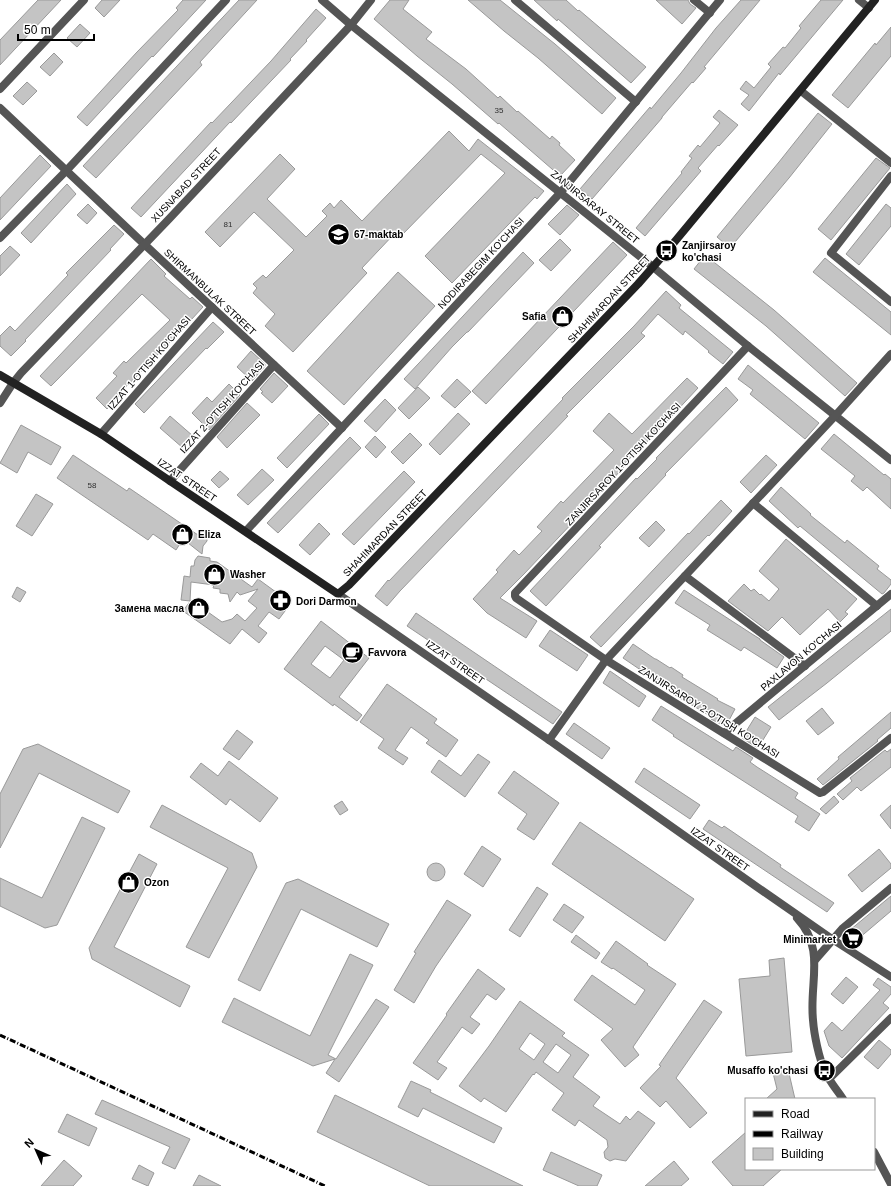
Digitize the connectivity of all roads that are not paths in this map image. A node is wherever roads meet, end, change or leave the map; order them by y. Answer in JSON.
{"nodes":[{"id":1,"x":84,"y":0,"type":"edge"},
{"id":2,"x":226,"y":0,"type":"edge"},
{"id":3,"x":322,"y":0,"type":"edge"},
{"id":4,"x":372,"y":0,"type":"edge"},
{"id":5,"x":515,"y":0,"type":"edge"},
{"id":6,"x":694,"y":0,"type":"edge"},
{"id":7,"x":720,"y":0,"type":"edge"},
{"id":8,"x":859,"y":0,"type":"edge"},
{"id":9,"x":875,"y":0,"type":"edge"},
{"id":10,"x":869,"y":8,"type":"junction"},
{"id":11,"x":710,"y":13,"type":"junction"},
{"id":12,"x":351,"y":25,"type":"junction"},
{"id":13,"x":0,"y":89,"type":"edge"},
{"id":14,"x":801,"y":91,"type":"junction"},
{"id":15,"x":636,"y":102,"type":"junction"},
{"id":16,"x":0,"y":108,"type":"edge"},
{"id":17,"x":891,"y":163,"type":"edge"},
{"id":18,"x":66,"y":171,"type":"junction"},
{"id":19,"x":891,"y":176,"type":"edge"},
{"id":20,"x":561,"y":192,"type":"junction"},
{"id":21,"x":0,"y":238,"type":"edge"},
{"id":22,"x":144,"y":244,"type":"junction"},
{"id":23,"x":653,"y":267,"type":"junction"},
{"id":24,"x":891,"y":302,"type":"edge"},
{"id":25,"x":212,"y":306,"type":"junction"},
{"id":26,"x":748,"y":346,"type":"junction"},
{"id":27,"x":891,"y":354,"type":"edge"},
{"id":28,"x":274,"y":365,"type":"junction"},
{"id":29,"x":0,"y":375,"type":"edge"},
{"id":30,"x":13,"y":382,"type":"junction"},
{"id":31,"x":0,"y":403,"type":"edge"},
{"id":32,"x":835,"y":416,"type":"junction"},
{"id":33,"x":342,"y":428,"type":"junction"},
{"id":34,"x":101,"y":434,"type":"junction"},
{"id":35,"x":891,"y":460,"type":"edge"},
{"id":36,"x":170,"y":481,"type":"junction"},
{"id":37,"x":753,"y":503,"type":"junction"},
{"id":38,"x":246,"y":531,"type":"junction"},
{"id":39,"x":685,"y":576,"type":"junction"},
{"id":40,"x":338,"y":594,"type":"junction"},
{"id":41,"x":891,"y":594,"type":"edge"},
{"id":42,"x":515,"y":596,"type":"joint"},
{"id":43,"x":877,"y":606,"type":"junction"},
{"id":44,"x":606,"y":660,"type":"junction"},
{"id":45,"x":805,"y":666,"type":"junction"},
{"id":46,"x":724,"y":733,"type":"junction"},
{"id":47,"x":891,"y":738,"type":"edge"},
{"id":48,"x":548,"y":740,"type":"junction"},
{"id":49,"x":891,"y":888,"type":"edge"},
{"id":50,"x":788,"y":909,"type":"junction"},
{"id":51,"x":832,"y":938,"type":"junction"},
{"id":52,"x":815,"y":960,"type":"junction"},
{"id":53,"x":891,"y":977,"type":"edge"},
{"id":54,"x":891,"y":1018,"type":"edge"},
{"id":55,"x":829,"y":1078,"type":"junction"},
{"id":56,"x":842,"y":1098,"type":"edge"},
{"id":57,"x":875,"y":1153,"type":"edge"},
{"id":58,"x":888,"y":1170,"type":"edge"},
{"id":59,"x":891,"y":1184,"type":"edge"}],
"edges":[{"from":1,"to":13,"type":"street"},
{"from":2,"to":18,"type":"street"},
{"from":3,"to":12,"type":"street","name":"ZANJIRSARAY STREET"},
{"from":4,"to":12,"type":"street","name":"XUSNABAD STREET"},
{"from":5,"to":15,"type":"street"},
{"from":6,"to":11,"type":"street"},
{"from":7,"to":11,"type":"street","name":"NODIRABEGIM KO'CHASI"},
{"from":8,"to":10,"type":"street"},
{"from":9,"to":10,"type":"main road","name":"SHAHIMARDAN STREET"},
{"from":10,"to":14,"type":"main road","name":"SHAHIMARDAN STREET"},
{"from":11,"to":15,"type":"street","name":"NODIRABEGIM KO'CHASI"},
{"from":12,"to":20,"type":"street","name":"ZANJIRSARAY STREET"},
{"from":12,"to":22,"type":"street","name":"XUSNABAD STREET"},
{"from":14,"to":17,"type":"street"},
{"from":14,"to":23,"type":"main road","name":"SHAHIMARDAN STREET"},
{"from":15,"to":20,"type":"street","name":"NODIRABEGIM KO'CHASI"},
{"from":16,"to":18,"type":"street","name":"SHIRMANBULAK STREET"},
{"from":18,"to":21,"type":"street"},
{"from":18,"to":22,"type":"street","name":"SHIRMANBULAK STREET"},
{"from":19,"to":24,"type":"street"},
{"from":20,"to":23,"type":"street","name":"ZANJIRSARAY STREET"},
{"from":20,"to":33,"type":"street","name":"NODIRABEGIM KO'CHASI"},
{"from":22,"to":25,"type":"street","name":"SHIRMANBULAK STREET"},
{"from":22,"to":30,"type":"street","name":"XUSNABAD STREET"},
{"from":23,"to":26,"type":"street","name":"ZANJIRSARAY STREET"},
{"from":23,"to":40,"type":"main road","name":"SHAHIMARDAN STREET"},
{"from":25,"to":28,"type":"street","name":"SHIRMANBULAK STREET"},
{"from":25,"to":34,"type":"street","name":"IZZAT 1-O'TISH KO'CHASI"},
{"from":26,"to":32,"type":"street","name":"ZANJIRSARAY STREET"},
{"from":26,"to":42,"type":"street","name":"ZANJIRSAROY 1-O'TISH KO'CHASI"},
{"from":27,"to":32,"type":"street"},
{"from":28,"to":33,"type":"street","name":"SHIRMANBULAK STREET"},
{"from":28,"to":36,"type":"street","name":"IZZAT 2-O'TISH KO'CHASI"},
{"from":29,"to":30,"type":"main road","name":"IZZAT STREET"},
{"from":30,"to":31,"type":"street","name":"XUSNABAD STREET"},
{"from":30,"to":34,"type":"main road","name":"IZZAT STREET"},
{"from":32,"to":35,"type":"street","name":"ZANJIRSARAY STREET"},
{"from":32,"to":37,"type":"street"},
{"from":33,"to":38,"type":"street","name":"NODIRABEGIM KO'CHASI"},
{"from":34,"to":36,"type":"main road","name":"IZZAT STREET"},
{"from":36,"to":38,"type":"main road","name":"IZZAT STREET"},
{"from":37,"to":39,"type":"street"},
{"from":37,"to":43,"type":"street"},
{"from":38,"to":40,"type":"main road","name":"IZZAT STREET"},
{"from":39,"to":44,"type":"street"},
{"from":39,"to":45,"type":"street"},
{"from":40,"to":48,"type":"street","name":"IZZAT STREET"},
{"from":41,"to":43,"type":"street","name":"PAXLAVON KO'CHASI"},
{"from":42,"to":44,"type":"street","name":"ZANJIRSAROY 2-O'TISH KO'CHASI"},
{"from":43,"to":45,"type":"street","name":"PAXLAVON KO'CHASI"},
{"from":44,"to":46,"type":"street","name":"ZANJIRSAROY 2-O'TISH KO'CHASI"},
{"from":44,"to":48,"type":"street"},
{"from":45,"to":46,"type":"street","name":"PAXLAVON KO'CHASI"},
{"from":46,"to":47,"type":"street","name":"ZANJIRSAROY 2-O'TISH KO'CHASI"},
{"from":48,"to":50,"type":"street","name":"IZZAT STREET"},
{"from":49,"to":51,"type":"street"},
{"from":50,"to":51,"type":"street","name":"IZZAT STREET"},
{"from":50,"to":52,"type":"street"},
{"from":51,"to":52,"type":"street"},
{"from":51,"to":53,"type":"street","name":"IZZAT STREET"},
{"from":52,"to":55,"type":"street"},
{"from":54,"to":55,"type":"street"},
{"from":55,"to":56,"type":"street"},
{"from":57,"to":58,"type":"street"},
{"from":58,"to":59,"type":"street"}]}
